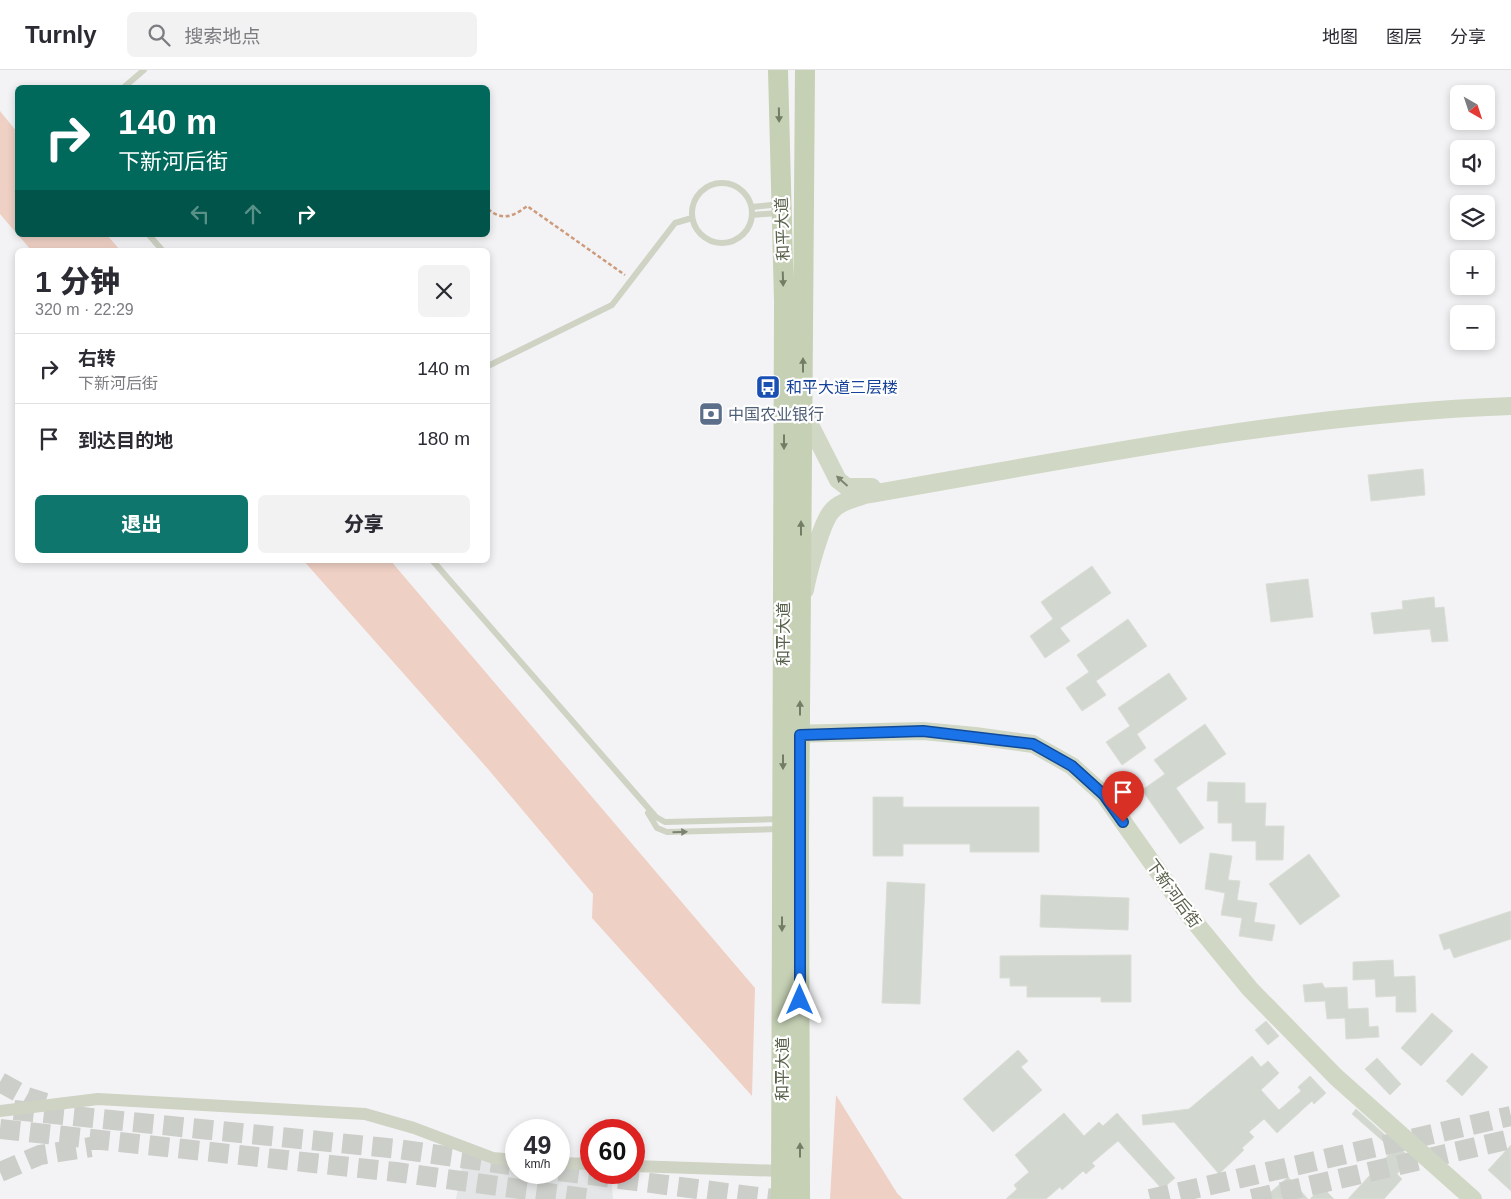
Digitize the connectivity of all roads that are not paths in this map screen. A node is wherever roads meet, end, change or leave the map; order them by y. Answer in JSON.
{"nodes":[{"id":1,"x":144,"y":70,"type":"edge"},
{"id":2,"x":778,"y":70,"type":"edge"},
{"id":3,"x":805,"y":70,"type":"edge"},
{"id":4,"x":126,"y":85,"type":"edge"},
{"id":5,"x":752,"y":207,"type":"junction"},
{"id":6,"x":781,"y":208,"type":"junction"},
{"id":7,"x":752,"y":215,"type":"junction"},
{"id":8,"x":692,"y":218,"type":"junction"},
{"id":9,"x":152,"y":237,"type":"edge"},
{"id":10,"x":160,"y":248,"type":"edge"},
{"id":11,"x":490,"y":365,"type":"edge"},
{"id":12,"x":1511,"y":396,"type":"edge"},
{"id":13,"x":1511,"y":406,"type":"edge"},
{"id":14,"x":802,"y":409,"type":"junction"},
{"id":15,"x":435,"y":563,"type":"edge"},
{"id":16,"x":801,"y":608,"type":"junction"},
{"id":17,"x":791,"y":735,"type":"junction"},
{"id":18,"x":645,"y":807,"type":"junction"},
{"id":19,"x":782,"y":824,"type":"junction"},
{"id":20,"x":0,"y":1111,"type":"edge"},
{"id":21,"x":505,"y":1159,"type":"edge"},
{"id":22,"x":645,"y":1166,"type":"edge"},
{"id":23,"x":782,"y":1171,"type":"junction"},
{"id":24,"x":781,"y":1199,"type":"edge"},
{"id":25,"x":800,"y":1199,"type":"edge"},
{"id":26,"x":1473,"y":1199,"type":"edge"}],
"edges":[{"from":1,"to":4,"type":"lane"},
{"from":2,"to":6,"type":"main road","name":"和平大道","one_way":true},
{"from":14,"to":3,"type":"main road","name":"和平大道","one_way":true},
{"from":5,"to":6,"type":"lane"},
{"from":5,"to":7,"type":"lane"},
{"from":5,"to":8,"type":"lane"},
{"from":6,"to":7,"type":"lane"},
{"from":6,"to":17,"type":"main road","name":"和平大道","one_way":true},
{"from":7,"to":8,"type":"lane"},
{"from":8,"to":11,"type":"lane"},
{"from":9,"to":10,"type":"lane"},
{"from":12,"to":14,"type":"street","one_way":true},
{"from":13,"to":16,"type":"street"},
{"from":16,"to":14,"type":"main road","name":"和平大道","one_way":true},
{"from":15,"to":18,"type":"lane"},
{"from":17,"to":16,"type":"main road","name":"和平大道","one_way":true},
{"from":17,"to":19,"type":"main road","name":"和平大道","one_way":true},
{"from":25,"to":17,"type":"main road","name":"和平大道","one_way":true},
{"from":17,"to":26,"type":"street","name":"下新河后街"},
{"from":18,"to":19,"type":"lane"},
{"from":18,"to":19,"type":"lane","one_way":true},
{"from":19,"to":23,"type":"main road","name":"和平大道","one_way":true},
{"from":20,"to":21,"type":"street"},
{"from":22,"to":23,"type":"street"},
{"from":23,"to":24,"type":"main road","name":"和平大道"}]}
